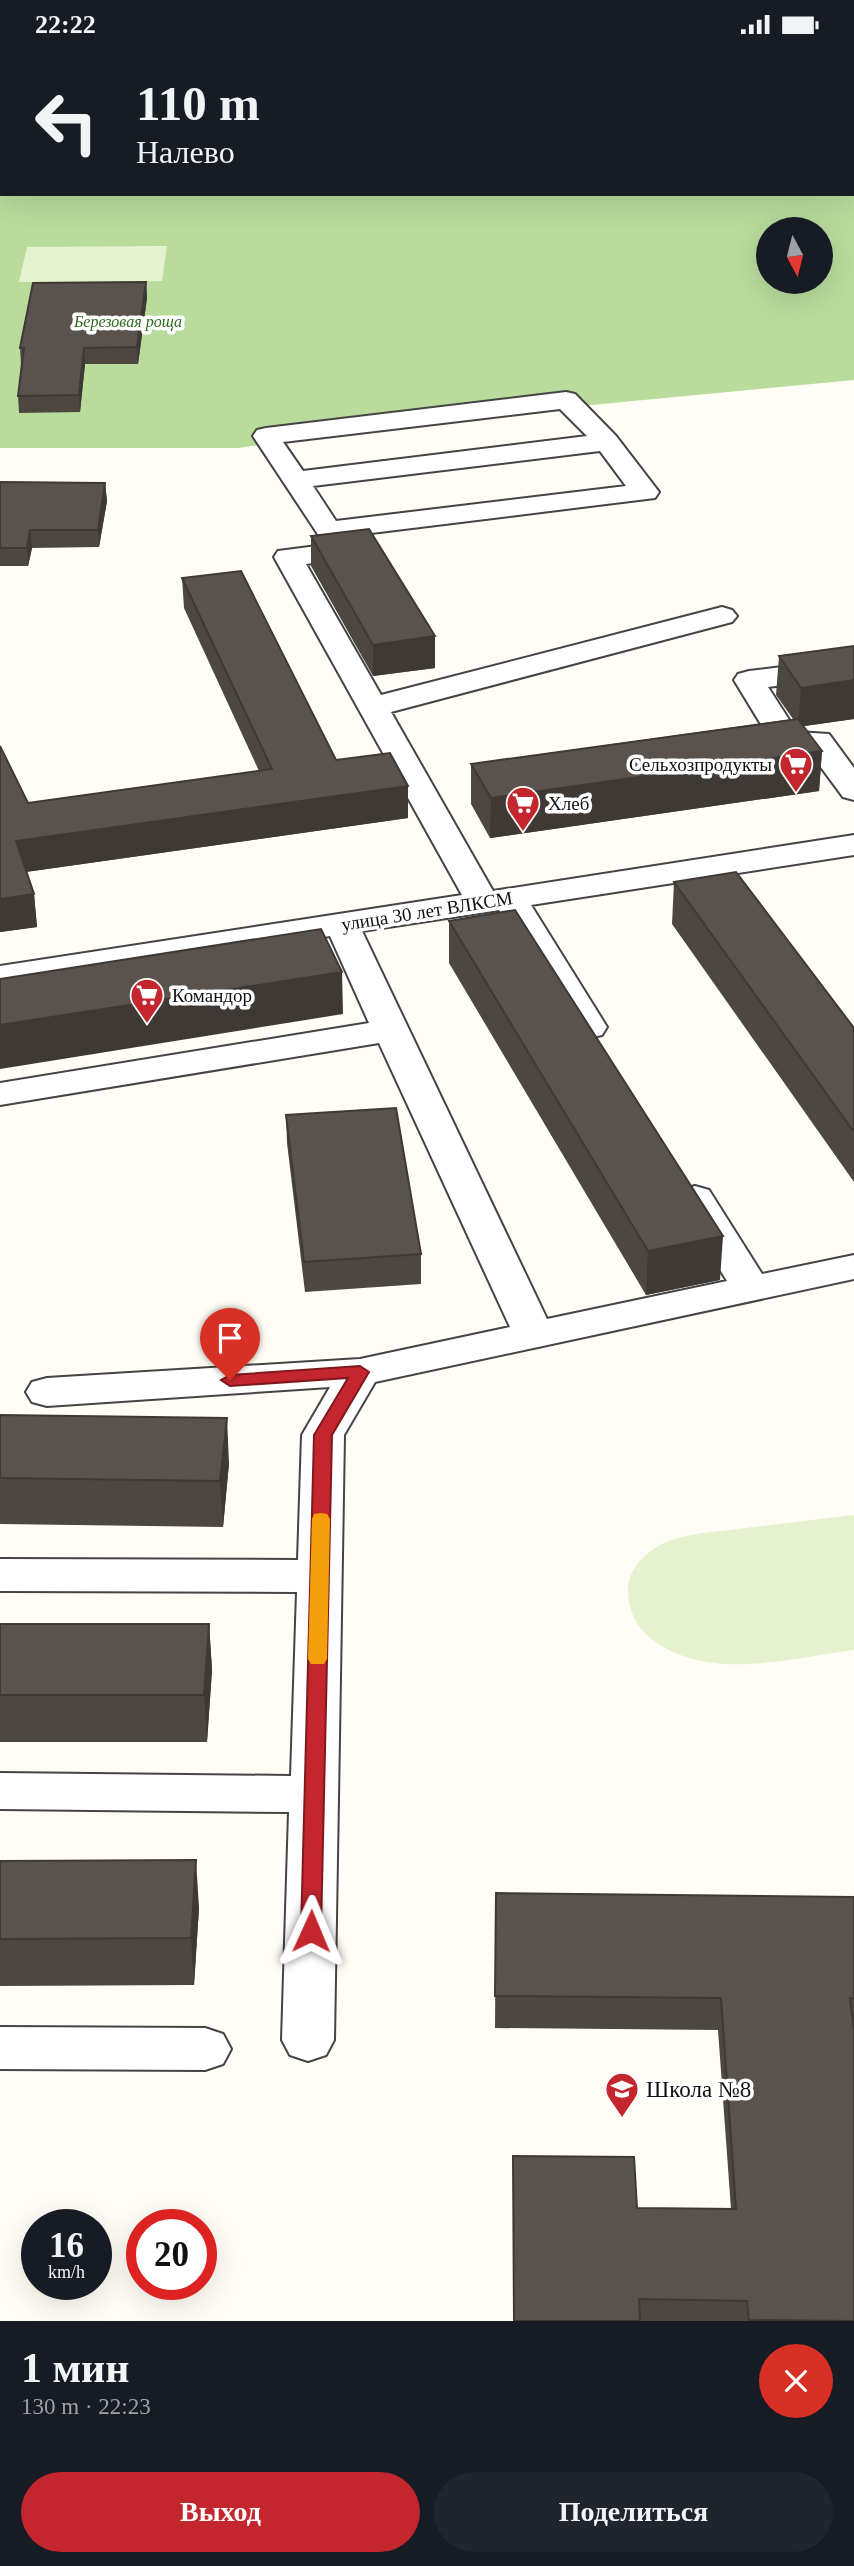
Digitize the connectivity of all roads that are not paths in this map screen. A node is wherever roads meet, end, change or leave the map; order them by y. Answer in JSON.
{"nodes":[{"id":1,"x":607,"y":442,"type":"junction"},
{"id":2,"x":295,"y":480,"type":"junction"},
{"id":3,"x":328,"y":530,"type":"junction"},
{"id":4,"x":722,"y":616,"type":"dead end"},
{"id":5,"x":854,"y":667,"type":"edge"},
{"id":6,"x":372,"y":707,"type":"junction"},
{"id":7,"x":854,"y":736,"type":"edge"},
{"id":8,"x":818,"y":741,"type":"junction"},
{"id":9,"x":854,"y":790,"type":"edge"},
{"id":10,"x":854,"y":845,"type":"edge"},
{"id":11,"x":725,"y":865,"type":"junction"},
{"id":12,"x":749,"y":898,"type":"edge"},
{"id":13,"x":496,"y":900,"type":"junction"},
{"id":14,"x":341,"y":924,"type":"junction"},
{"id":15,"x":0,"y":977,"type":"edge"},
{"id":16,"x":391,"y":1030,"type":"junction"},
{"id":17,"x":604,"y":1052,"type":"edge"},
{"id":18,"x":0,"y":1094,"type":"edge"},
{"id":19,"x":677,"y":1170,"type":"edge"},
{"id":20,"x":854,"y":1267,"type":"edge"},
{"id":21,"x":751,"y":1288,"type":"junction"},
{"id":22,"x":534,"y":1335,"type":"junction"},
{"id":23,"x":360,"y":1372,"type":"junction"},
{"id":24,"x":47,"y":1392,"type":"dead end"},
{"id":25,"x":0,"y":1575,"type":"edge"},
{"id":26,"x":319,"y":1576,"type":"junction"},
{"id":27,"x":0,"y":1791,"type":"edge"},
{"id":28,"x":314,"y":1794,"type":"junction"},
{"id":29,"x":308,"y":2040,"type":"dead end"},
{"id":30,"x":0,"y":2048,"type":"edge"},
{"id":31,"x":205,"y":2049,"type":"dead end"}],
"edges":[{"from":1,"to":2,"type":"street"},
{"from":1,"to":2,"type":"street"},
{"from":1,"to":3,"type":"street"},
{"from":2,"to":3,"type":"street"},
{"from":3,"to":6,"type":"street"},
{"from":4,"to":6,"type":"street"},
{"from":5,"to":8,"type":"street"},
{"from":6,"to":13,"type":"street"},
{"from":7,"to":8,"type":"street"},
{"from":8,"to":9,"type":"street"},
{"from":10,"to":11,"type":"street","name":"улица 30 лет ВЛКСМ"},
{"from":11,"to":12,"type":"street"},
{"from":11,"to":13,"type":"street","name":"улица 30 лет ВЛКСМ"},
{"from":13,"to":14,"type":"street","name":"улица 30 лет ВЛКСМ"},
{"from":13,"to":17,"type":"street"},
{"from":14,"to":15,"type":"street","name":"улица 30 лет ВЛКСМ"},
{"from":14,"to":16,"type":"street"},
{"from":16,"to":18,"type":"street"},
{"from":16,"to":22,"type":"street"},
{"from":19,"to":21,"type":"street"},
{"from":20,"to":21,"type":"street"},
{"from":21,"to":22,"type":"street"},
{"from":22,"to":23,"type":"street"},
{"from":23,"to":24,"type":"street"},
{"from":23,"to":26,"type":"street"},
{"from":25,"to":26,"type":"street"},
{"from":26,"to":28,"type":"street"},
{"from":27,"to":28,"type":"street"},
{"from":28,"to":29,"type":"street"},
{"from":30,"to":31,"type":"street"}]}
